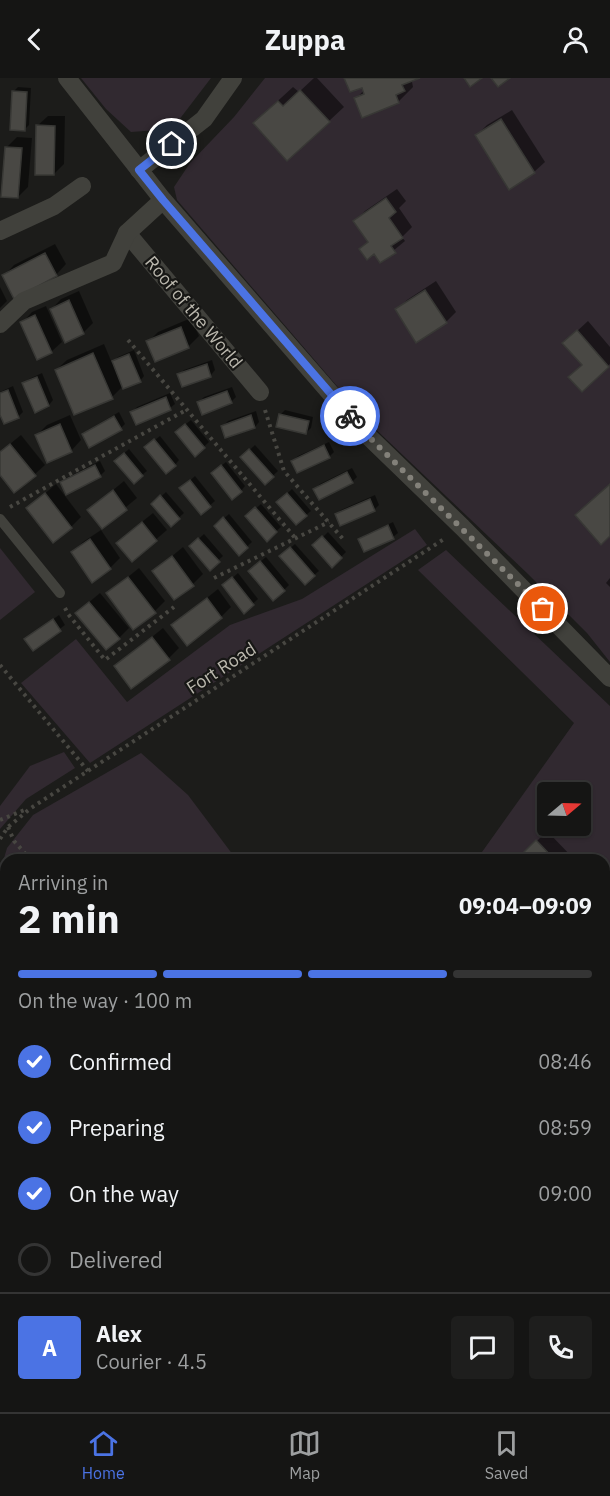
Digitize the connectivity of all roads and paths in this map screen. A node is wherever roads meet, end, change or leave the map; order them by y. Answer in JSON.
{"nodes":[{"id":1,"x":67,"y":78,"type":"edge"},
{"id":2,"x":233,"y":78,"type":"edge"},
{"id":3,"x":139,"y":170,"type":"junction"},
{"id":4,"x":82,"y":186,"type":"dead end"},
{"id":5,"x":163,"y":200,"type":"junction"},
{"id":6,"x":0,"y":231,"type":"edge"},
{"id":7,"x":127,"y":233,"type":"junction"},
{"id":8,"x":0,"y":324,"type":"edge"},
{"id":9,"x":128,"y":340,"type":"dead end"},
{"id":10,"x":260,"y":392,"type":"joint"},
{"id":11,"x":186,"y":410,"type":"junction"},
{"id":12,"x":6,"y":509,"type":"dead end"},
{"id":13,"x":0,"y":519,"type":"edge"},
{"id":14,"x":329,"y":522,"type":"junction"},
{"id":15,"x":462,"y":527,"type":"junction"},
{"id":16,"x":296,"y":539,"type":"junction"},
{"id":17,"x":343,"y":539,"type":"dead end"},
{"id":18,"x":213,"y":578,"type":"dead end"},
{"id":19,"x":60,"y":593,"type":"joint"},
{"id":20,"x":174,"y":607,"type":"dead end"},
{"id":21,"x":0,"y":665,"type":"edge"},
{"id":22,"x":610,"y":678,"type":"edge"},
{"id":23,"x":88,"y":771,"type":"junction"},
{"id":24,"x":31,"y":808,"type":"junction"},
{"id":25,"x":0,"y":820,"type":"edge"},
{"id":26,"x":8,"y":827,"type":"junction"},
{"id":27,"x":0,"y":839,"type":"edge"},
{"id":28,"x":26,"y":854,"type":"edge"}],
"edges":[{"from":1,"to":3,"type":"street"},
{"from":2,"to":3,"type":"street"},
{"from":3,"to":5,"type":"street"},
{"from":4,"to":6,"type":"street"},
{"from":5,"to":7,"type":"street","name":"Roof of the World"},
{"from":5,"to":15,"type":"street"},
{"from":7,"to":8,"type":"street","name":"Roof of the World"},
{"from":7,"to":10,"type":"street","name":"Roof of the World"},
{"from":9,"to":11,"type":"path"},
{"from":10,"to":14,"type":"path"},
{"from":11,"to":12,"type":"path"},
{"from":11,"to":16,"type":"path"},
{"from":13,"to":19,"type":"lane"},
{"from":14,"to":16,"type":"path"},
{"from":14,"to":17,"type":"path"},
{"from":15,"to":22,"type":"street"},
{"from":15,"to":23,"type":"path","name":"Fort Road"},
{"from":16,"to":18,"type":"path"},
{"from":19,"to":20,"type":"path"},
{"from":21,"to":23,"type":"path"},
{"from":23,"to":24,"type":"path","name":"Fort Road"},
{"from":24,"to":25,"type":"path"},
{"from":24,"to":26,"type":"path","name":"Fort Road"},
{"from":26,"to":27,"type":"path","name":"Fort Road"},
{"from":26,"to":28,"type":"path"}]}
